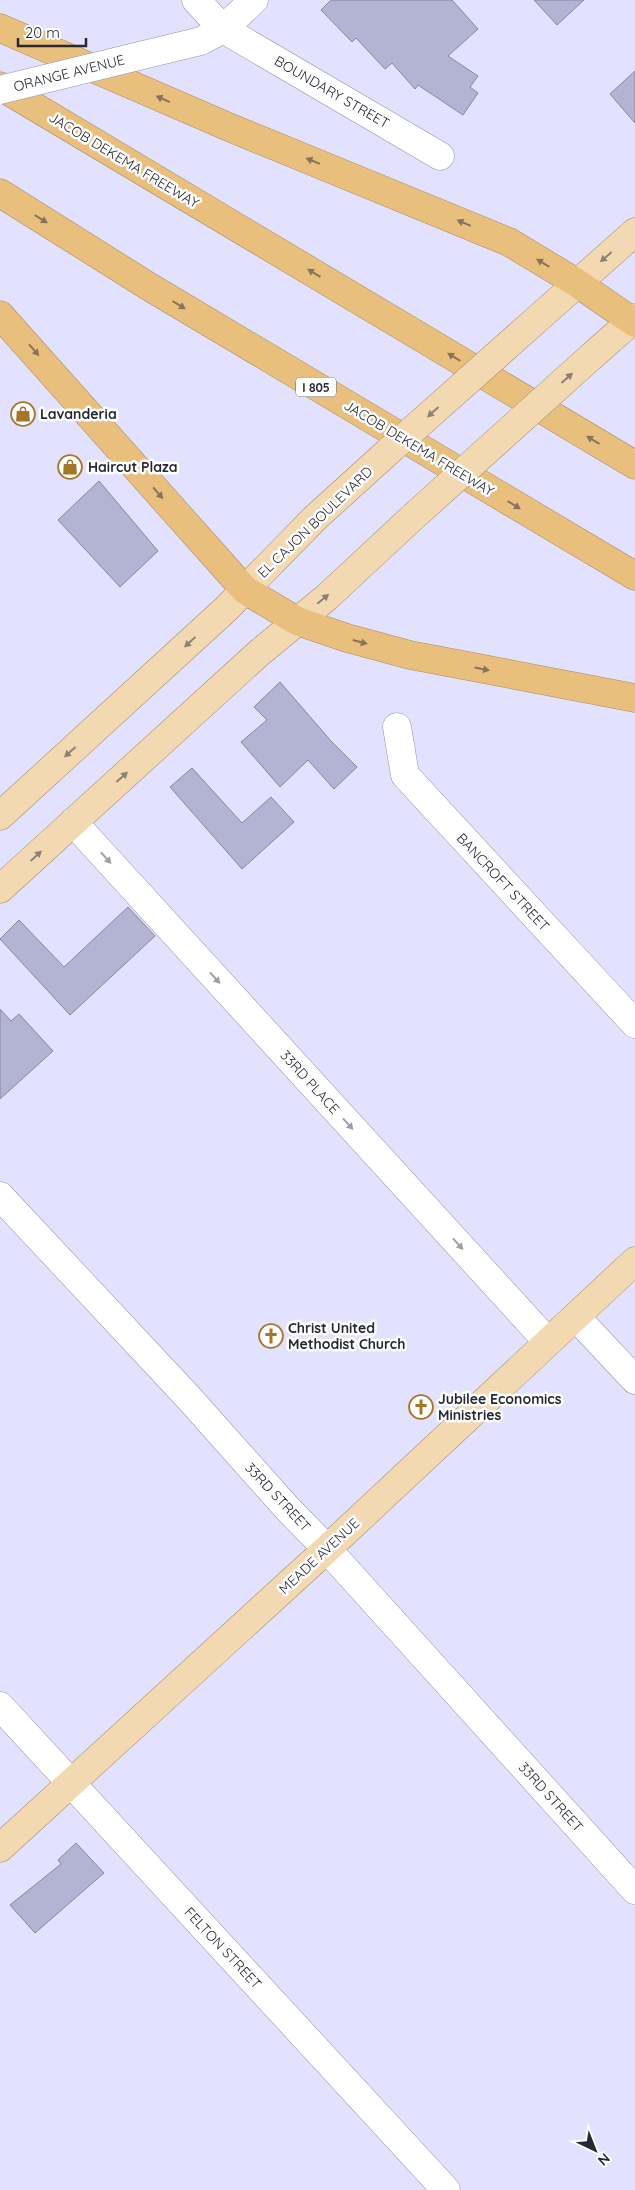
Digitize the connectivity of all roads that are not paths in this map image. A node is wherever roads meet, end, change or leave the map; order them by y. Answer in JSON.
{"nodes":[{"id":1,"x":196,"y":0,"type":"edge"},
{"id":2,"x":254,"y":0,"type":"edge"},
{"id":3,"x":0,"y":28,"type":"edge"},
{"id":4,"x":223,"y":29,"type":"junction"},
{"id":5,"x":0,"y":86,"type":"edge"},
{"id":6,"x":0,"y":90,"type":"edge"},
{"id":7,"x":440,"y":156,"type":"dead end"},
{"id":8,"x":0,"y":193,"type":"edge"},
{"id":9,"x":635,"y":232,"type":"edge"},
{"id":10,"x":577,"y":283,"type":"junction"},
{"id":11,"x":0,"y":315,"type":"edge"},
{"id":12,"x":634,"y":321,"type":"edge"},
{"id":13,"x":635,"y":465,"type":"edge"},
{"id":14,"x":635,"y":576,"type":"edge"},
{"id":15,"x":246,"y":590,"type":"junction"},
{"id":16,"x":297,"y":621,"type":"junction"},
{"id":17,"x":635,"y":698,"type":"edge"},
{"id":18,"x":397,"y":727,"type":"dead end"},
{"id":19,"x":0,"y":816,"type":"edge"},
{"id":20,"x":73,"y":822,"type":"junction"},
{"id":21,"x":0,"y":889,"type":"edge"},
{"id":22,"x":635,"y":1024,"type":"edge"},
{"id":23,"x":0,"y":1196,"type":"edge"},
{"id":24,"x":635,"y":1261,"type":"edge"},
{"id":25,"x":576,"y":1317,"type":"junction"},
{"id":26,"x":548,"y":1342,"type":"junction"},
{"id":27,"x":635,"y":1380,"type":"edge"},
{"id":28,"x":328,"y":1549,"type":"junction"},
{"id":29,"x":0,"y":1706,"type":"edge"},
{"id":30,"x":70,"y":1783,"type":"junction"},
{"id":31,"x":0,"y":1848,"type":"edge"},
{"id":32,"x":635,"y":1890,"type":"edge"},
{"id":33,"x":446,"y":2190,"type":"edge"}],
"edges":[{"from":1,"to":4,"type":"street","name":"BOUNDARY STREET"},
{"from":2,"to":4,"type":"street","name":"ORANGE AVENUE"},
{"from":10,"to":3,"type":"highway","one_way":true},
{"from":4,"to":6,"type":"street","name":"ORANGE AVENUE","bridge":true},
{"from":4,"to":7,"type":"street","name":"BOUNDARY STREET"},
{"from":13,"to":5,"type":"highway","name":"JACOB DEKEMA FREEWAY","one_way":true},
{"from":8,"to":14,"type":"highway","name":"JACOB DEKEMA FREEWAY","number":"I 805","one_way":true},
{"from":9,"to":10,"type":"main road","name":"EL CAJON BOULEVARD","one_way":true},
{"from":10,"to":12,"type":"highway"},
{"from":10,"to":15,"type":"main road","name":"EL CAJON BOULEVARD","one_way":true,"bridge":true},
{"from":11,"to":15,"type":"highway","one_way":true},
{"from":16,"to":12,"type":"main road","one_way":true,"bridge":true},
{"from":15,"to":16,"type":"highway"},
{"from":15,"to":19,"type":"main road","name":"EL CAJON BOULEVARD","one_way":true},
{"from":16,"to":17,"type":"highway","one_way":true},
{"from":20,"to":16,"type":"main road","one_way":true},
{"from":18,"to":22,"type":"street","name":"BANCROFT STREET"},
{"from":21,"to":20,"type":"main road","one_way":true},
{"from":20,"to":26,"type":"street","name":"33RD PLACE","one_way":true},
{"from":23,"to":28,"type":"street","name":"33RD STREET"},
{"from":24,"to":25,"type":"main road","name":"MEADE AVENUE"},
{"from":25,"to":26,"type":"main road","name":"MEADE AVENUE"},
{"from":25,"to":27,"type":"street"},
{"from":26,"to":28,"type":"main road","name":"MEADE AVENUE"},
{"from":28,"to":30,"type":"main road","name":"MEADE AVENUE"},
{"from":28,"to":32,"type":"street","name":"33RD STREET"},
{"from":29,"to":30,"type":"street","name":"FELTON STREET"},
{"from":30,"to":31,"type":"main road","name":"MEADE AVENUE"},
{"from":30,"to":33,"type":"street","name":"FELTON STREET"}]}
